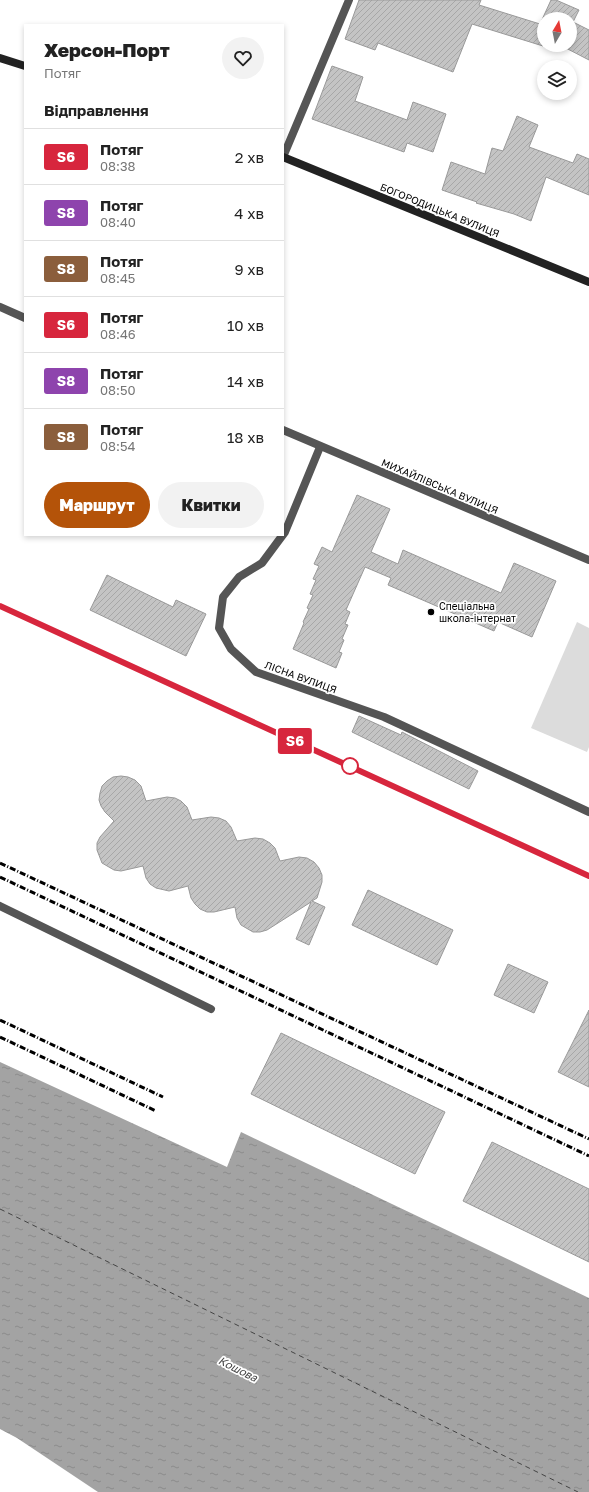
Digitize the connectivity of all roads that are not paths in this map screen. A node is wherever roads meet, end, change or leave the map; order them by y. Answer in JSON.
{"nodes":[{"id":1,"x":349,"y":0,"type":"edge"},
{"id":2,"x":0,"y":58,"type":"edge"},
{"id":3,"x":24,"y":66,"type":"edge"},
{"id":4,"x":284,"y":155,"type":"edge"},
{"id":5,"x":284,"y":157,"type":"edge"},
{"id":6,"x":589,"y":282,"type":"edge"},
{"id":7,"x":0,"y":308,"type":"edge"},
{"id":8,"x":24,"y":318,"type":"edge"},
{"id":9,"x":284,"y":430,"type":"edge"},
{"id":10,"x":320,"y":446,"type":"junction"},
{"id":11,"x":284,"y":533,"type":"edge"},
{"id":12,"x":282,"y":536,"type":"edge"},
{"id":13,"x":589,"y":560,"type":"edge"},
{"id":14,"x":589,"y":812,"type":"edge"},
{"id":15,"x":0,"y":906,"type":"edge"},
{"id":16,"x":211,"y":1009,"type":"dead end"}],
"edges":[{"from":1,"to":4,"type":"street"},
{"from":2,"to":3,"type":"street"},
{"from":5,"to":6,"type":"street","name":"БОГОРОДИЦЬКА ВУЛИЦЯ"},
{"from":7,"to":8,"type":"street"},
{"from":9,"to":10,"type":"street","name":"МИХАЙЛІВСЬКА ВУЛИЦЯ"},
{"from":10,"to":11,"type":"street","name":"ЛІСНА ВУЛИЦЯ"},
{"from":10,"to":13,"type":"street","name":"МИХАЙЛІВСЬКА ВУЛИЦЯ"},
{"from":12,"to":14,"type":"street","name":"ЛІСНА ВУЛИЦЯ"},
{"from":15,"to":16,"type":"street"}]}
